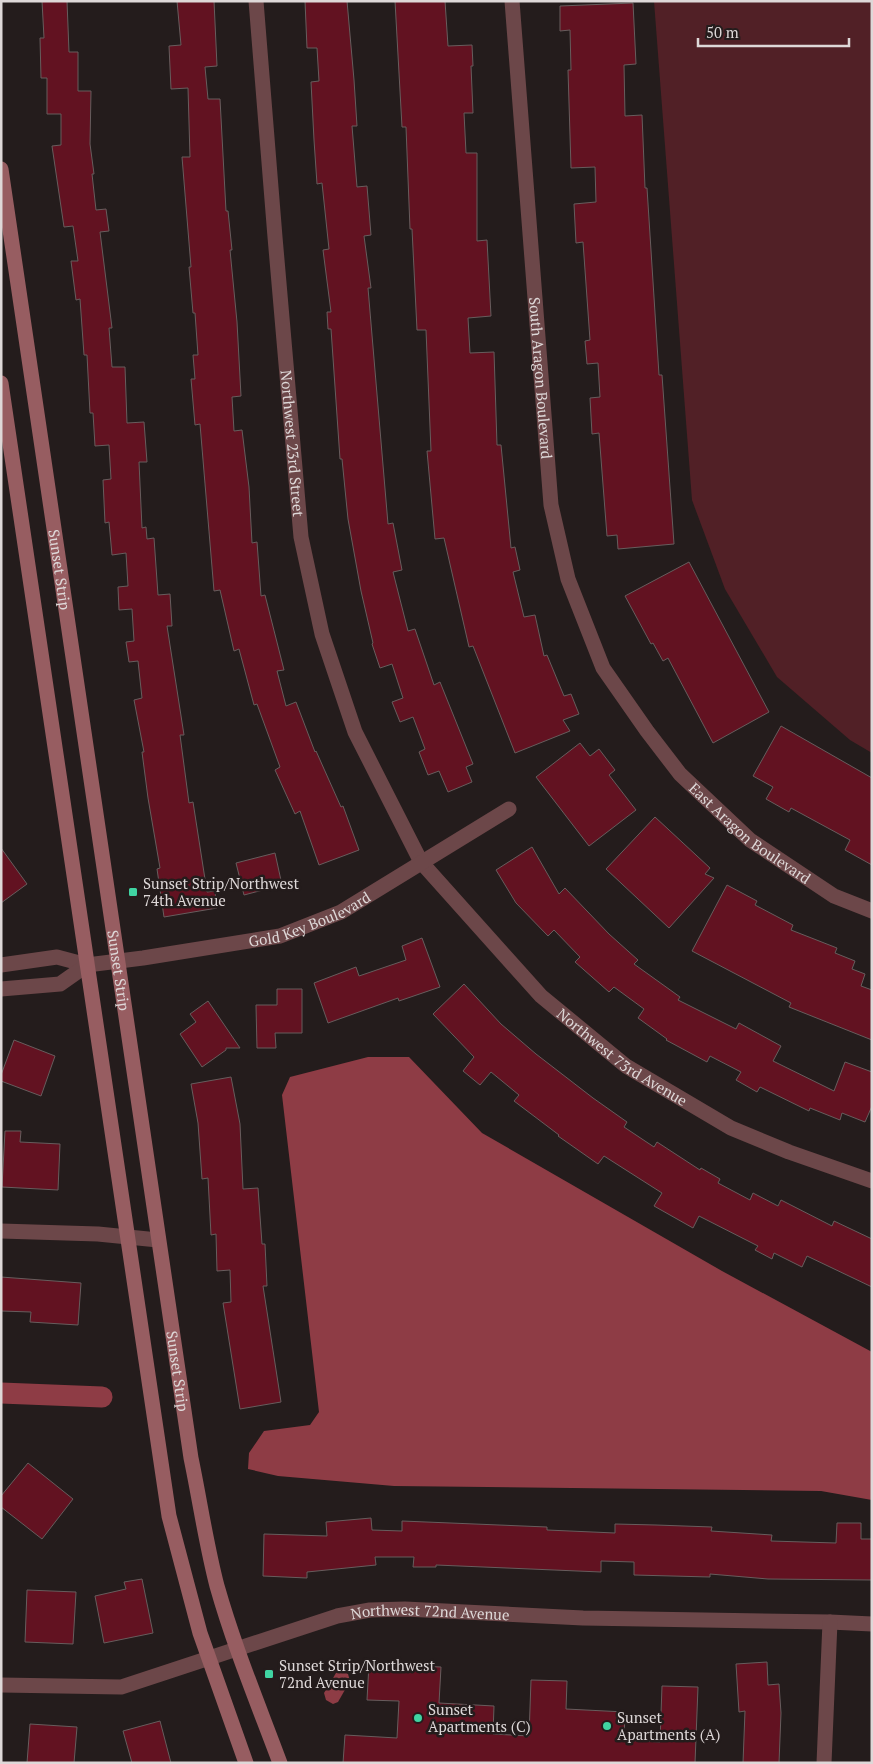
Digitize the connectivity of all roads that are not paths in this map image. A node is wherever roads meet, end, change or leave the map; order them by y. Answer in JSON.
{"nodes":[{"id":1,"x":256,"y":1,"type":"edge"},
{"id":2,"x":512,"y":1,"type":"edge"},
{"id":3,"x":1,"y":168,"type":"edge"},
{"id":4,"x":1,"y":383,"type":"edge"},
{"id":5,"x":647,"y":731,"type":"joint"},
{"id":6,"x":509,"y":809,"type":"dead end"},
{"id":7,"x":421,"y":862,"type":"junction"},
{"id":8,"x":872,"y":911,"type":"edge"},
{"id":9,"x":118,"y":961,"type":"junction"},
{"id":10,"x":1,"y":965,"type":"edge"},
{"id":11,"x":87,"y":965,"type":"junction"},
{"id":12,"x":1,"y":989,"type":"edge"},
{"id":13,"x":872,"y":1180,"type":"edge"},
{"id":14,"x":1,"y":1230,"type":"edge"},
{"id":15,"x":127,"y":1237,"type":"junction"},
{"id":16,"x":158,"y":1240,"type":"junction"},
{"id":17,"x":830,"y":1622,"type":"junction"},
{"id":18,"x":872,"y":1624,"type":"edge"},
{"id":19,"x":238,"y":1648,"type":"junction"},
{"id":20,"x":209,"y":1658,"type":"junction"},
{"id":21,"x":1,"y":1685,"type":"edge"},
{"id":22,"x":246,"y":1763,"type":"edge"},
{"id":23,"x":280,"y":1763,"type":"edge"},
{"id":24,"x":824,"y":1763,"type":"edge"}],
"edges":[{"from":1,"to":7,"type":"street","name":"Northwest 23rd Street"},
{"from":2,"to":5,"type":"street","name":"South Aragon Boulevard"},
{"from":3,"to":9,"type":"street","name":"Sunset Strip"},
{"from":4,"to":11,"type":"street","name":"Sunset Strip"},
{"from":5,"to":8,"type":"street","name":"East Aragon Boulevard"},
{"from":6,"to":7,"type":"street","name":"Gold Key Boulevard"},
{"from":7,"to":9,"type":"street","name":"Gold Key Boulevard"},
{"from":7,"to":13,"type":"street","name":"Northwest 73rd Avenue"},
{"from":9,"to":11,"type":"street","name":"Gold Key Boulevard"},
{"from":9,"to":16,"type":"street","name":"Sunset Strip"},
{"from":10,"to":11,"type":"street","name":"Gold Key Boulevard"},
{"from":11,"to":12,"type":"street","name":"Gold Key Boulevard"},
{"from":11,"to":15,"type":"street","name":"Sunset Strip"},
{"from":14,"to":15,"type":"street"},
{"from":15,"to":16,"type":"street"},
{"from":15,"to":20,"type":"street","name":"Sunset Strip"},
{"from":16,"to":19,"type":"street","name":"Sunset Strip"},
{"from":17,"to":18,"type":"street","name":"Northwest 72nd Avenue"},
{"from":17,"to":19,"type":"street","name":"Northwest 72nd Avenue"},
{"from":17,"to":24,"type":"street"},
{"from":19,"to":20,"type":"street","name":"Northwest 72nd Avenue"},
{"from":19,"to":23,"type":"street","name":"Sunset Strip"},
{"from":20,"to":21,"type":"street","name":"Northwest 72nd Avenue"},
{"from":20,"to":22,"type":"street","name":"Sunset Strip"}]}
